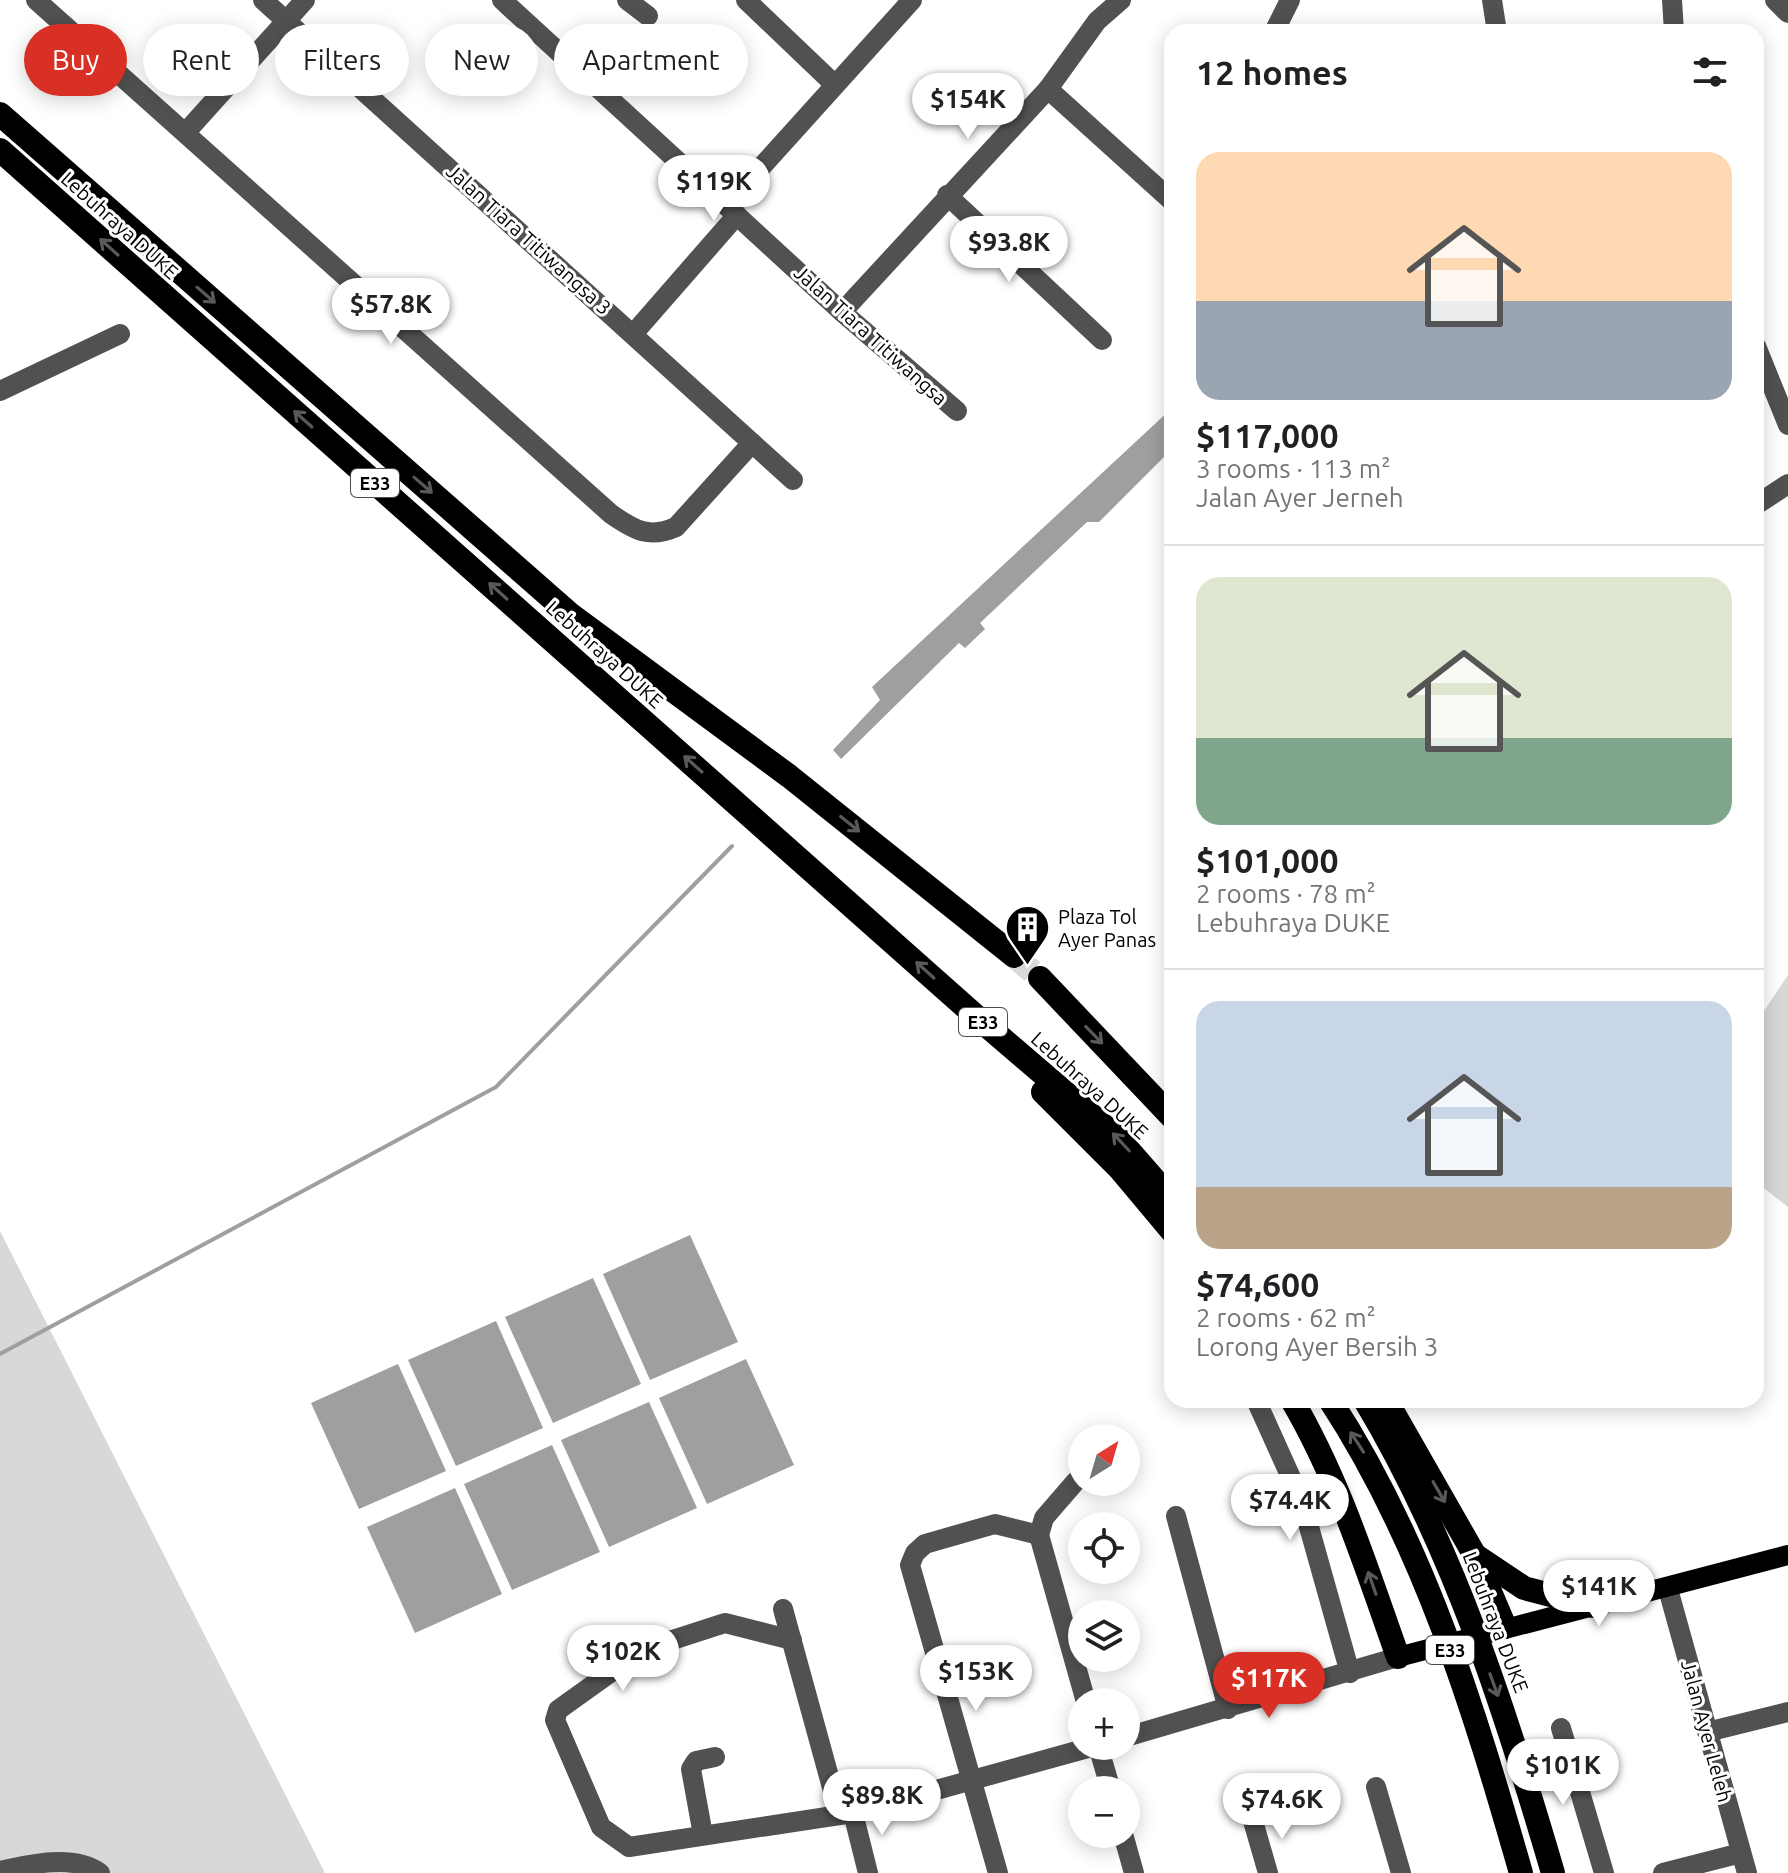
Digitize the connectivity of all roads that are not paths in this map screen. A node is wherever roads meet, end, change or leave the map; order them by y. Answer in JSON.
{"nodes":[{"id":1,"x":36,"y":0,"type":"edge"},
{"id":2,"x":263,"y":0,"type":"edge"},
{"id":3,"x":305,"y":0,"type":"edge"},
{"id":4,"x":502,"y":0,"type":"edge"},
{"id":5,"x":627,"y":0,"type":"edge"},
{"id":6,"x":746,"y":0,"type":"edge"},
{"id":7,"x":912,"y":0,"type":"edge"},
{"id":8,"x":1121,"y":0,"type":"edge"},
{"id":9,"x":1290,"y":0,"type":"edge"},
{"id":10,"x":1492,"y":0,"type":"edge"},
{"id":11,"x":1672,"y":0,"type":"edge"},
{"id":12,"x":1775,"y":0,"type":"edge"},
{"id":13,"x":1788,"y":13,"type":"edge"},
{"id":14,"x":648,"y":16,"type":"dead end"},
{"id":15,"x":286,"y":20,"type":"junction"},
{"id":16,"x":1278,"y":24,"type":"edge"},
{"id":17,"x":1496,"y":24,"type":"edge"},
{"id":18,"x":1674,"y":24,"type":"edge"},
{"id":19,"x":834,"y":84,"type":"junction"},
{"id":20,"x":1048,"y":89,"type":"junction"},
{"id":21,"x":0,"y":114,"type":"edge"},
{"id":22,"x":186,"y":132,"type":"junction"},
{"id":23,"x":0,"y":150,"type":"edge"},
{"id":24,"x":1164,"y":194,"type":"edge"},
{"id":25,"x":947,"y":195,"type":"junction"},
{"id":26,"x":732,"y":210,"type":"junction"},
{"id":27,"x":842,"y":312,"type":"junction"},
{"id":28,"x":634,"y":333,"type":"junction"},
{"id":29,"x":120,"y":334,"type":"dead end"},
{"id":30,"x":1102,"y":340,"type":"dead end"},
{"id":31,"x":1764,"y":366,"type":"edge"},
{"id":32,"x":0,"y":391,"type":"edge"},
{"id":33,"x":957,"y":411,"type":"dead end"},
{"id":34,"x":1788,"y":425,"type":"edge"},
{"id":35,"x":752,"y":443,"type":"junction"},
{"id":36,"x":793,"y":480,"type":"dead end"},
{"id":37,"x":1788,"y":484,"type":"edge"},
{"id":38,"x":1764,"y":500,"type":"edge"},
{"id":39,"x":1014,"y":956,"type":"tunnel mouth"},
{"id":40,"x":1040,"y":978,"type":"tunnel mouth"},
{"id":41,"x":979,"y":1019,"type":"junction"},
{"id":42,"x":1164,"y":1109,"type":"edge"},
{"id":43,"x":1164,"y":1191,"type":"edge"},
{"id":44,"x":1164,"y":1221,"type":"edge"},
{"id":45,"x":1260,"y":1408,"type":"edge"},
{"id":46,"x":1297,"y":1408,"type":"edge"},
{"id":47,"x":1335,"y":1408,"type":"edge"},
{"id":48,"x":1370,"y":1408,"type":"edge"},
{"id":49,"x":1391,"y":1408,"type":"edge"},
{"id":50,"x":1068,"y":1490,"type":"edge"},
{"id":51,"x":1176,"y":1516,"type":"dead end"},
{"id":52,"x":1039,"y":1535,"type":"junction"},
{"id":53,"x":1474,"y":1554,"type":"junction"},
{"id":54,"x":1788,"y":1555,"type":"edge"},
{"id":55,"x":1668,"y":1589,"type":"junction"},
{"id":56,"x":1593,"y":1606,"type":"junction"},
{"id":57,"x":783,"y":1609,"type":"dead end"},
{"id":58,"x":1505,"y":1627,"type":"junction"},
{"id":59,"x":792,"y":1640,"type":"junction"},
{"id":60,"x":1398,"y":1657,"type":"junction"},
{"id":61,"x":1350,"y":1673,"type":"junction"},
{"id":62,"x":1082,"y":1688,"type":"edge"},
{"id":63,"x":1228,"y":1709,"type":"junction"},
{"id":64,"x":1788,"y":1712,"type":"edge"},
{"id":65,"x":1561,"y":1728,"type":"dead end"},
{"id":66,"x":1707,"y":1732,"type":"junction"},
{"id":67,"x":1140,"y":1733,"type":"edge"},
{"id":68,"x":1068,"y":1754,"type":"edge"},
{"id":69,"x":715,"y":1757,"type":"dead end"},
{"id":70,"x":972,"y":1781,"type":"junction"},
{"id":71,"x":1376,"y":1787,"type":"dead end"},
{"id":72,"x":846,"y":1813,"type":"junction"},
{"id":73,"x":1253,"y":1821,"type":"dead end"},
{"id":74,"x":703,"y":1835,"type":"junction"},
{"id":75,"x":1127,"y":1848,"type":"edge"},
{"id":76,"x":1744,"y":1863,"type":"edge"},
{"id":77,"x":0,"y":1871,"type":"edge"},
{"id":78,"x":100,"y":1873,"type":"edge"},
{"id":79,"x":868,"y":1873,"type":"edge"},
{"id":80,"x":998,"y":1873,"type":"edge"},
{"id":81,"x":1134,"y":1873,"type":"edge"},
{"id":82,"x":1268,"y":1873,"type":"edge"},
{"id":83,"x":1401,"y":1873,"type":"edge"},
{"id":84,"x":1521,"y":1873,"type":"edge"},
{"id":85,"x":1553,"y":1873,"type":"edge"},
{"id":86,"x":1604,"y":1873,"type":"edge"},
{"id":87,"x":1663,"y":1873,"type":"edge"}],
"edges":[{"from":1,"to":22,"type":"street"},
{"from":2,"to":15,"type":"street","name":"Jalan Tiara Titiwangsa 3"},
{"from":3,"to":15,"type":"street"},
{"from":4,"to":26,"type":"street","name":"Jalan Tiara Titiwangsa"},
{"from":5,"to":14,"type":"street"},
{"from":6,"to":19,"type":"street"},
{"from":7,"to":19,"type":"street"},
{"from":8,"to":20,"type":"street"},
{"from":9,"to":16,"type":"street"},
{"from":10,"to":17,"type":"street"},
{"from":11,"to":18,"type":"street"},
{"from":12,"to":13,"type":"street"},
{"from":15,"to":22,"type":"street"},
{"from":15,"to":28,"type":"street","name":"Jalan Tiara Titiwangsa 3"},
{"from":19,"to":26,"type":"street"},
{"from":20,"to":24,"type":"street"},
{"from":20,"to":25,"type":"street"},
{"from":21,"to":39,"type":"highway","name":"Lebuhraya DUKE","number":"E33","one_way":true},
{"from":22,"to":35,"type":"street"},
{"from":41,"to":23,"type":"highway","name":"Lebuhraya DUKE","number":"E33","one_way":true},
{"from":25,"to":27,"type":"street"},
{"from":25,"to":30,"type":"street"},
{"from":26,"to":27,"type":"street","name":"Jalan Tiara Titiwangsa"},
{"from":26,"to":28,"type":"street"},
{"from":27,"to":33,"type":"street","name":"Jalan Tiara Titiwangsa"},
{"from":28,"to":35,"type":"street","name":"Jalan Tiara Titiwangsa 3"},
{"from":29,"to":32,"type":"street"},
{"from":31,"to":34,"type":"street"},
{"from":35,"to":36,"type":"street","name":"Jalan Tiara Titiwangsa 3"},
{"from":37,"to":38,"type":"street"},
{"from":40,"to":42,"type":"highway","name":"Lebuhraya DUKE","one_way":true},
{"from":43,"to":41,"type":"highway","name":"Lebuhraya DUKE","number":"E33","one_way":true},
{"from":41,"to":44,"type":"highway"},
{"from":45,"to":61,"type":"street"},
{"from":60,"to":46,"type":"highway","one_way":true},
{"from":84,"to":47,"type":"highway","number":"E33","one_way":true},
{"from":48,"to":85,"type":"highway","name":"Lebuhraya DUKE","number":"E33","one_way":true},
{"from":49,"to":53,"type":"highway","one_way":true},
{"from":50,"to":52,"type":"street"},
{"from":51,"to":63,"type":"street"},
{"from":52,"to":62,"type":"street"},
{"from":52,"to":70,"type":"street"},
{"from":53,"to":56,"type":"highway"},
{"from":53,"to":58,"type":"highway"},
{"from":54,"to":55,"type":"main road"},
{"from":55,"to":56,"type":"main road"},
{"from":55,"to":66,"type":"street","name":"Jalan Ayer Leleh"},
{"from":56,"to":58,"type":"main road"},
{"from":57,"to":59,"type":"street"},
{"from":58,"to":60,"type":"main road"},
{"from":59,"to":72,"type":"street"},
{"from":59,"to":74,"type":"street"},
{"from":60,"to":61,"type":"street"},
{"from":61,"to":63,"type":"street"},
{"from":63,"to":67,"type":"street"},
{"from":64,"to":66,"type":"street"},
{"from":65,"to":86,"type":"street"},
{"from":66,"to":76,"type":"street","name":"Jalan Ayer Leleh"},
{"from":68,"to":70,"type":"street"},
{"from":69,"to":74,"type":"street"},
{"from":70,"to":72,"type":"street"},
{"from":70,"to":80,"type":"street"},
{"from":71,"to":83,"type":"street"},
{"from":72,"to":74,"type":"street"},
{"from":72,"to":79,"type":"street"},
{"from":73,"to":82,"type":"street"},
{"from":75,"to":81,"type":"street"},
{"from":76,"to":87,"type":"street"},
{"from":77,"to":78,"type":"street"}]}
